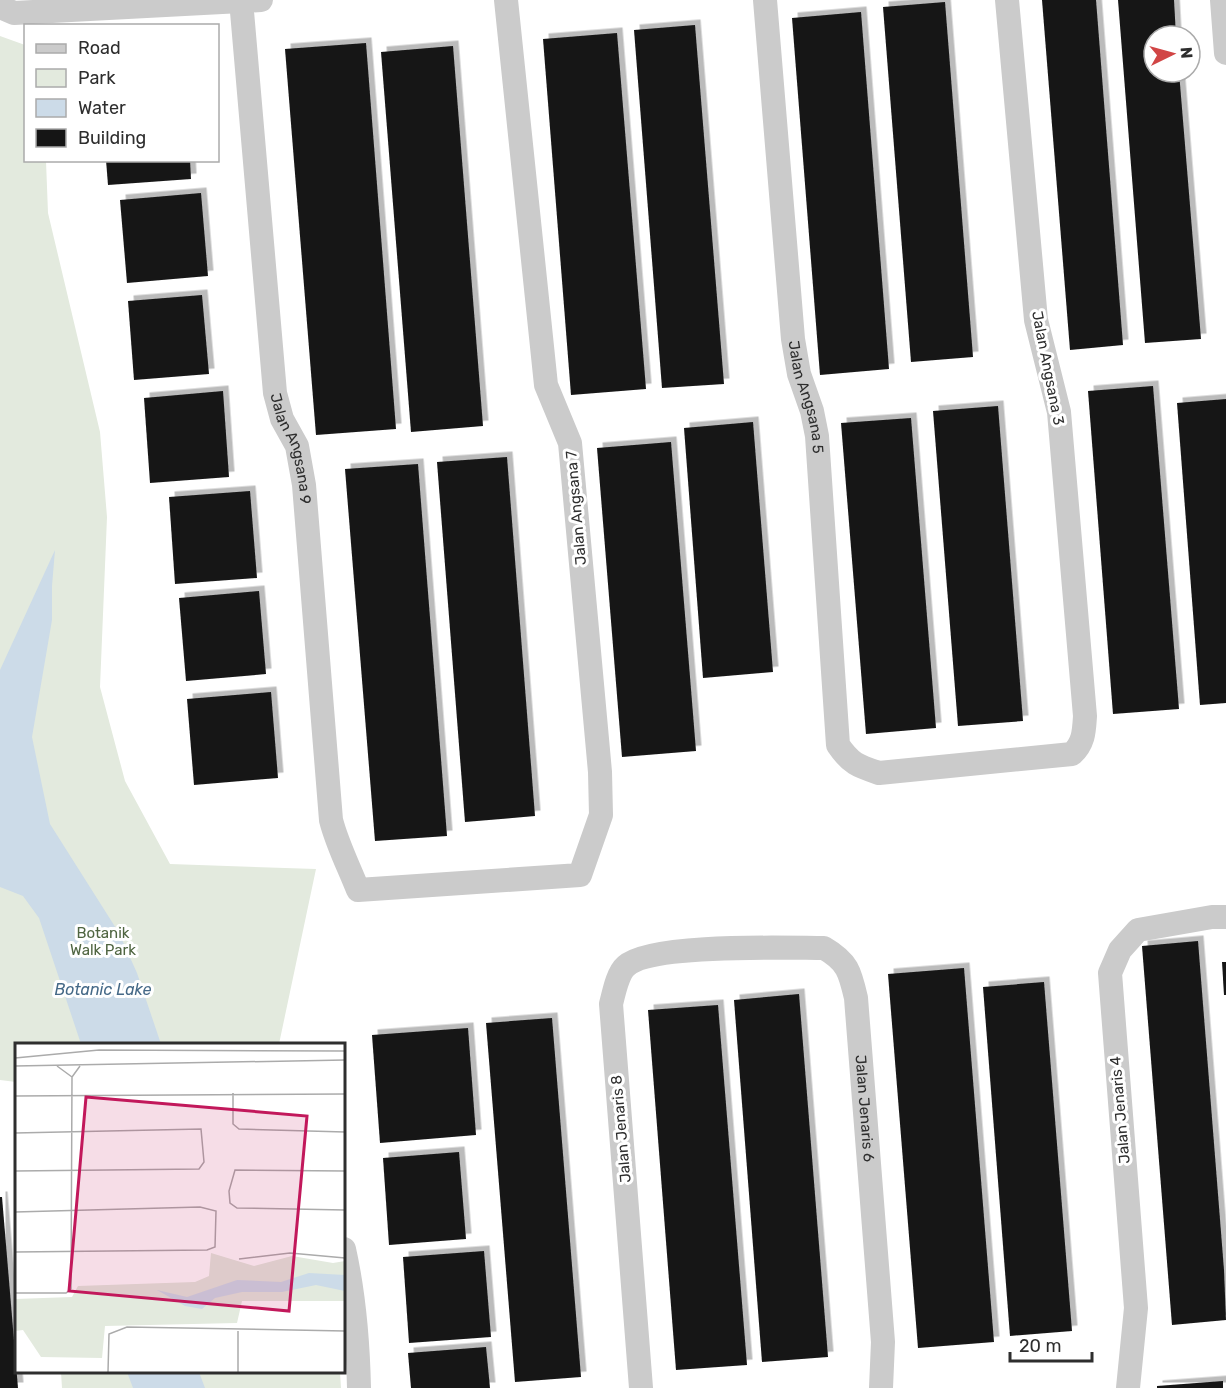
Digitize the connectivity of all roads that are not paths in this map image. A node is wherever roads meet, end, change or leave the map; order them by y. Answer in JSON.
{"nodes":[{"id":1,"x":248,"y":0,"type":"edge"},
{"id":2,"x":506,"y":0,"type":"edge"},
{"id":3,"x":765,"y":0,"type":"edge"},
{"id":4,"x":1007,"y":0,"type":"edge"},
{"id":5,"x":1222,"y":0,"type":"edge"},
{"id":6,"x":0,"y":7,"type":"edge"},
{"id":7,"x":1226,"y":53,"type":"edge"},
{"id":8,"x":1084,"y":737,"type":"joint"},
{"id":9,"x":358,"y":890,"type":"joint"},
{"id":10,"x":1226,"y":917,"type":"edge"},
{"id":11,"x":716,"y":948,"type":"joint"},
{"id":12,"x":345,"y":1254,"type":"edge"},
{"id":13,"x":359,"y":1388,"type":"edge"},
{"id":14,"x":641,"y":1388,"type":"edge"},
{"id":15,"x":882,"y":1388,"type":"edge"},
{"id":16,"x":1128,"y":1388,"type":"edge"}],
"edges":[{"from":1,"to":6,"type":"street"},
{"from":1,"to":9,"type":"street","name":"Jalan Angsana 9"},
{"from":2,"to":9,"type":"street","name":"Jalan Angsana 7"},
{"from":3,"to":8,"type":"street","name":"Jalan Angsana 5"},
{"from":4,"to":8,"type":"street","name":"Jalan Angsana 3"},
{"from":5,"to":7,"type":"street"},
{"from":10,"to":16,"type":"street","name":"Jalan Jenaris 4"},
{"from":11,"to":14,"type":"street","name":"Jalan Jenaris 8"},
{"from":11,"to":15,"type":"street","name":"Jalan Jenaris 6"},
{"from":12,"to":13,"type":"street"}]}
